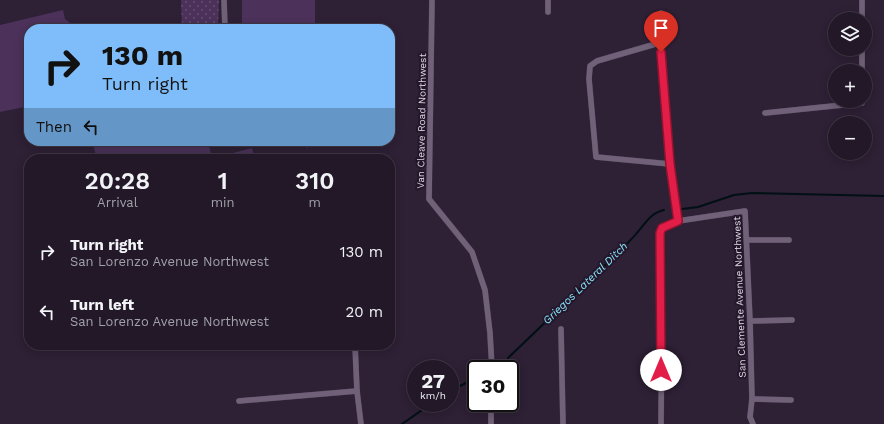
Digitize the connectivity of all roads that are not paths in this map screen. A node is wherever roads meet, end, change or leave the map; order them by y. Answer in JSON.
{"nodes":[{"id":1,"x":224,"y":0,"type":"edge"},
{"id":2,"x":432,"y":0,"type":"edge"},
{"id":3,"x":548,"y":0,"type":"edge"},
{"id":4,"x":862,"y":0,"type":"edge"},
{"id":5,"x":548,"y":12,"type":"dead end"},
{"id":6,"x":862,"y":12,"type":"edge"},
{"id":7,"x":661,"y":13,"type":"dead end"},
{"id":8,"x":225,"y":24,"type":"edge"},
{"id":9,"x":660,"y":43,"type":"junction"},
{"id":10,"x":828,"y":107,"type":"edge"},
{"id":11,"x":765,"y":113,"type":"dead end"},
{"id":12,"x":670,"y":164,"type":"junction"},
{"id":13,"x":678,"y":221,"type":"junction"},
{"id":14,"x":747,"y":240,"type":"junction"},
{"id":15,"x":789,"y":240,"type":"dead end"},
{"id":16,"x":792,"y":320,"type":"dead end"},
{"id":17,"x":750,"y":321,"type":"junction"},
{"id":18,"x":561,"y":329,"type":"dead end"},
{"id":19,"x":354,"y":350,"type":"edge"},
{"id":20,"x":492,"y":360,"type":"edge"},
{"id":21,"x":357,"y":391,"type":"junction"},
{"id":22,"x":752,"y":399,"type":"junction"},
{"id":23,"x":791,"y":400,"type":"dead end"},
{"id":24,"x":239,"y":401,"type":"dead end"},
{"id":25,"x":491,"y":412,"type":"edge"},
{"id":26,"x":361,"y":424,"type":"edge"},
{"id":27,"x":491,"y":424,"type":"edge"},
{"id":28,"x":563,"y":424,"type":"edge"},
{"id":29,"x":661,"y":424,"type":"edge"},
{"id":30,"x":753,"y":424,"type":"edge"}],
"edges":[{"from":1,"to":8,"type":"street"},
{"from":2,"to":20,"type":"street","name":"Van Cleave Road Northwest"},
{"from":3,"to":5,"type":"street"},
{"from":4,"to":6,"type":"street"},
{"from":7,"to":9,"type":"street"},
{"from":9,"to":12,"type":"street"},
{"from":9,"to":12,"type":"street"},
{"from":10,"to":11,"type":"street"},
{"from":12,"to":13,"type":"street"},
{"from":13,"to":14,"type":"street","name":"San Clemente Avenue Northwest"},
{"from":13,"to":29,"type":"street"},
{"from":14,"to":15,"type":"street"},
{"from":14,"to":17,"type":"street","name":"San Clemente Avenue Northwest"},
{"from":16,"to":17,"type":"street"},
{"from":17,"to":22,"type":"street","name":"San Clemente Avenue Northwest"},
{"from":18,"to":28,"type":"street"},
{"from":19,"to":21,"type":"street"},
{"from":21,"to":24,"type":"street"},
{"from":21,"to":26,"type":"street"},
{"from":22,"to":23,"type":"street"},
{"from":22,"to":30,"type":"street","name":"San Clemente Avenue Northwest"},
{"from":25,"to":27,"type":"street"}]}
